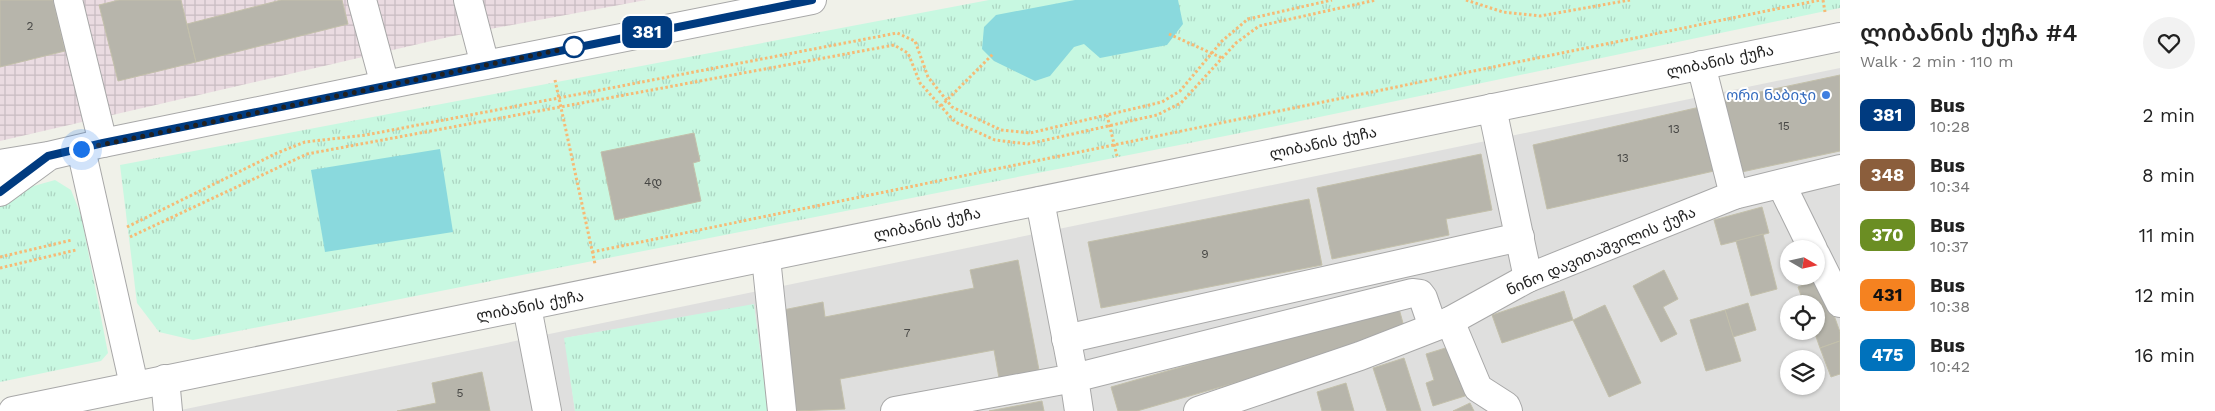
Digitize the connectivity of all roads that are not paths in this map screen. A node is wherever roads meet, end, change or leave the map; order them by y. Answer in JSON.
{"nodes":[{"id":1,"x":68,"y":0,"type":"edge"},
{"id":2,"x":362,"y":0,"type":"edge"},
{"id":3,"x":468,"y":0,"type":"edge"},
{"id":4,"x":812,"y":0,"type":"edge"},
{"id":5,"x":1840,"y":37,"type":"edge"},
{"id":6,"x":485,"y":65,"type":"junction"},
{"id":7,"x":1701,"y":65,"type":"junction"},
{"id":8,"x":385,"y":85,"type":"junction"},
{"id":9,"x":1492,"y":108,"type":"junction"},
{"id":10,"x":92,"y":146,"type":"junction"},
{"id":11,"x":48,"y":156,"type":"junction"},
{"id":12,"x":0,"y":164,"type":"edge"},
{"id":13,"x":1840,"y":169,"type":"edge"},
{"id":14,"x":1781,"y":184,"type":"junction"},
{"id":15,"x":0,"y":192,"type":"edge"},
{"id":16,"x":1734,"y":195,"type":"junction"},
{"id":17,"x":1040,"y":201,"type":"junction"},
{"id":18,"x":1520,"y":236,"type":"junction"},
{"id":19,"x":1809,"y":240,"type":"edge"},
{"id":20,"x":766,"y":258,"type":"junction"},
{"id":21,"x":1825,"y":273,"type":"edge"},
{"id":22,"x":1528,"y":278,"type":"junction"},
{"id":23,"x":1840,"y":303,"type":"edge"},
{"id":24,"x":527,"y":307,"type":"junction"},
{"id":25,"x":1441,"y":324,"type":"junction"},
{"id":26,"x":1066,"y":339,"type":"junction"},
{"id":27,"x":1074,"y":378,"type":"junction"},
{"id":28,"x":165,"y":379,"type":"junction"},
{"id":29,"x":134,"y":385,"type":"junction"},
{"id":30,"x":13,"y":411,"type":"edge"},
{"id":31,"x":168,"y":411,"type":"edge"},
{"id":32,"x":547,"y":411,"type":"edge"},
{"id":33,"x":782,"y":411,"type":"edge"},
{"id":34,"x":895,"y":411,"type":"edge"},
{"id":35,"x":1079,"y":411,"type":"edge"},
{"id":36,"x":1198,"y":411,"type":"edge"},
{"id":37,"x":1508,"y":411,"type":"edge"}],
"edges":[{"from":1,"to":10,"type":"street"},
{"from":2,"to":8,"type":"street"},
{"from":3,"to":6,"type":"street"},
{"from":4,"to":6,"type":"street"},
{"from":5,"to":7,"type":"street","name":"ლიბანის ქუჩა"},
{"from":6,"to":8,"type":"street"},
{"from":7,"to":9,"type":"street","name":"ლიბანის ქუჩა"},
{"from":7,"to":16,"type":"street"},
{"from":8,"to":10,"type":"street"},
{"from":9,"to":17,"type":"street","name":"ლიბანის ქუჩა"},
{"from":9,"to":18,"type":"street"},
{"from":10,"to":11,"type":"street"},
{"from":10,"to":29,"type":"street"},
{"from":11,"to":12,"type":"street"},
{"from":11,"to":15,"type":"street"},
{"from":13,"to":14,"type":"street","name":"ნინო დავითაშვილის ქუჩა"},
{"from":14,"to":16,"type":"street","name":"ნინო დავითაშვილის ქუჩა"},
{"from":14,"to":19,"type":"street"},
{"from":16,"to":22,"type":"street","name":"ნინო დავითაშვილის ქუჩა"},
{"from":17,"to":20,"type":"street","name":"ლიბანის ქუჩა"},
{"from":17,"to":26,"type":"street"},
{"from":18,"to":22,"type":"street"},
{"from":18,"to":26,"type":"street"},
{"from":20,"to":24,"type":"street","name":"ლიბანის ქუჩა"},
{"from":20,"to":33,"type":"street"},
{"from":21,"to":23,"type":"street"},
{"from":22,"to":25,"type":"street","name":"ნინო დავითაშვილის ქუჩა"},
{"from":24,"to":28,"type":"street","name":"ლიბანის ქუჩა"},
{"from":24,"to":32,"type":"street"},
{"from":25,"to":27,"type":"street"},
{"from":25,"to":36,"type":"street","name":"ნინო დავითაშვილის ქუჩა"},
{"from":25,"to":37,"type":"street"},
{"from":26,"to":27,"type":"street"},
{"from":27,"to":34,"type":"street"},
{"from":27,"to":35,"type":"street"},
{"from":28,"to":29,"type":"street","name":"ლიბანის ქუჩა"},
{"from":28,"to":31,"type":"street"},
{"from":29,"to":30,"type":"street","name":"ლიბანის ქუჩა"}]}
